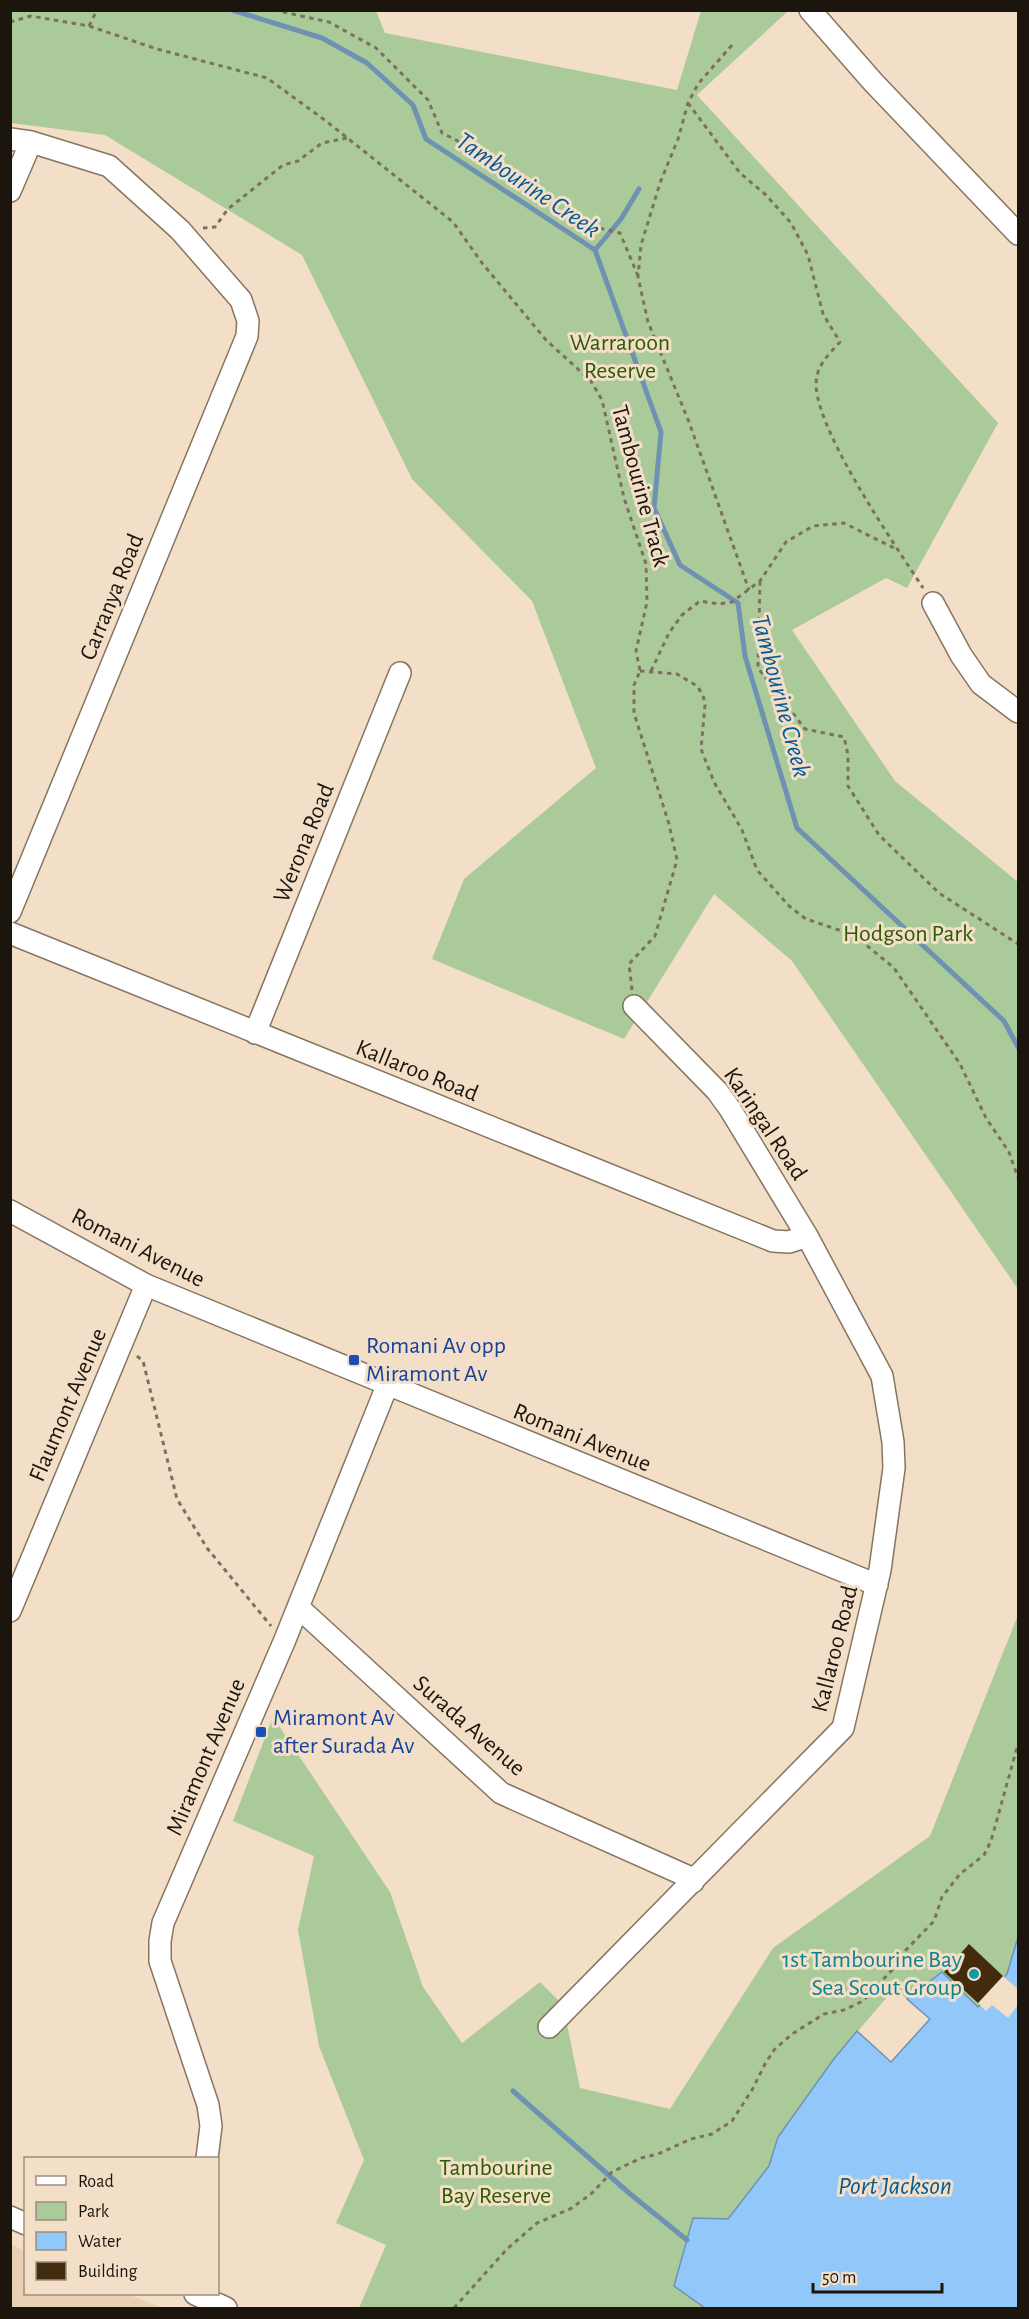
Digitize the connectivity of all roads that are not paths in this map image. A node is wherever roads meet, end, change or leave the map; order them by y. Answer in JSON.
{"nodes":[{"id":1,"x":810,"y":10,"type":"edge"},
{"id":2,"x":21,"y":140,"type":"edge"},
{"id":3,"x":10,"y":191,"type":"edge"},
{"id":4,"x":1018,"y":234,"type":"edge"},
{"id":5,"x":933,"y":603,"type":"road end"},
{"id":6,"x":400,"y":673,"type":"dead end"},
{"id":7,"x":1018,"y":712,"type":"edge"},
{"id":8,"x":10,"y":912,"type":"edge"},
{"id":9,"x":10,"y":933,"type":"edge"},
{"id":10,"x":634,"y":1006,"type":"road end"},
{"id":11,"x":255,"y":1033,"type":"junction"},
{"id":12,"x":10,"y":1211,"type":"edge"},
{"id":13,"x":811,"y":1244,"type":"junction"},
{"id":14,"x":146,"y":1285,"type":"junction"},
{"id":15,"x":387,"y":1386,"type":"junction"},
{"id":16,"x":877,"y":1585,"type":"junction"},
{"id":17,"x":298,"y":1607,"type":"junction"},
{"id":18,"x":10,"y":1611,"type":"edge"},
{"id":19,"x":693,"y":1882,"type":"junction"},
{"id":20,"x":549,"y":2027,"type":"dead end"},
{"id":21,"x":207,"y":2157,"type":"edge"},
{"id":22,"x":10,"y":2217,"type":"edge"},
{"id":23,"x":24,"y":2223,"type":"edge"},
{"id":24,"x":197,"y":2295,"type":"edge"},
{"id":25,"x":226,"y":2308,"type":"edge"}],
"edges":[{"from":1,"to":4,"type":"street"},
{"from":2,"to":3,"type":"street"},
{"from":2,"to":8,"type":"street","name":"Carranya Road"},
{"from":5,"to":7,"type":"street"},
{"from":6,"to":11,"type":"street","name":"Werona Road"},
{"from":9,"to":11,"type":"street","name":"Kallaroo Road"},
{"from":10,"to":13,"type":"street","name":"Karingal Road"},
{"from":11,"to":13,"type":"street","name":"Kallaroo Road"},
{"from":12,"to":14,"type":"street","name":"Romani Avenue"},
{"from":13,"to":16,"type":"street","name":"Kallaroo Road"},
{"from":14,"to":15,"type":"street","name":"Romani Avenue"},
{"from":14,"to":18,"type":"street","name":"Flaumont Avenue"},
{"from":15,"to":16,"type":"street","name":"Romani Avenue"},
{"from":15,"to":17,"type":"street","name":"Miramont Avenue"},
{"from":16,"to":19,"type":"street","name":"Kallaroo Road"},
{"from":17,"to":19,"type":"street","name":"Surada Avenue"},
{"from":17,"to":21,"type":"street","name":"Miramont Avenue"},
{"from":19,"to":20,"type":"street","name":"Kallaroo Road"},
{"from":22,"to":23,"type":"street"},
{"from":24,"to":25,"type":"street"}]}
